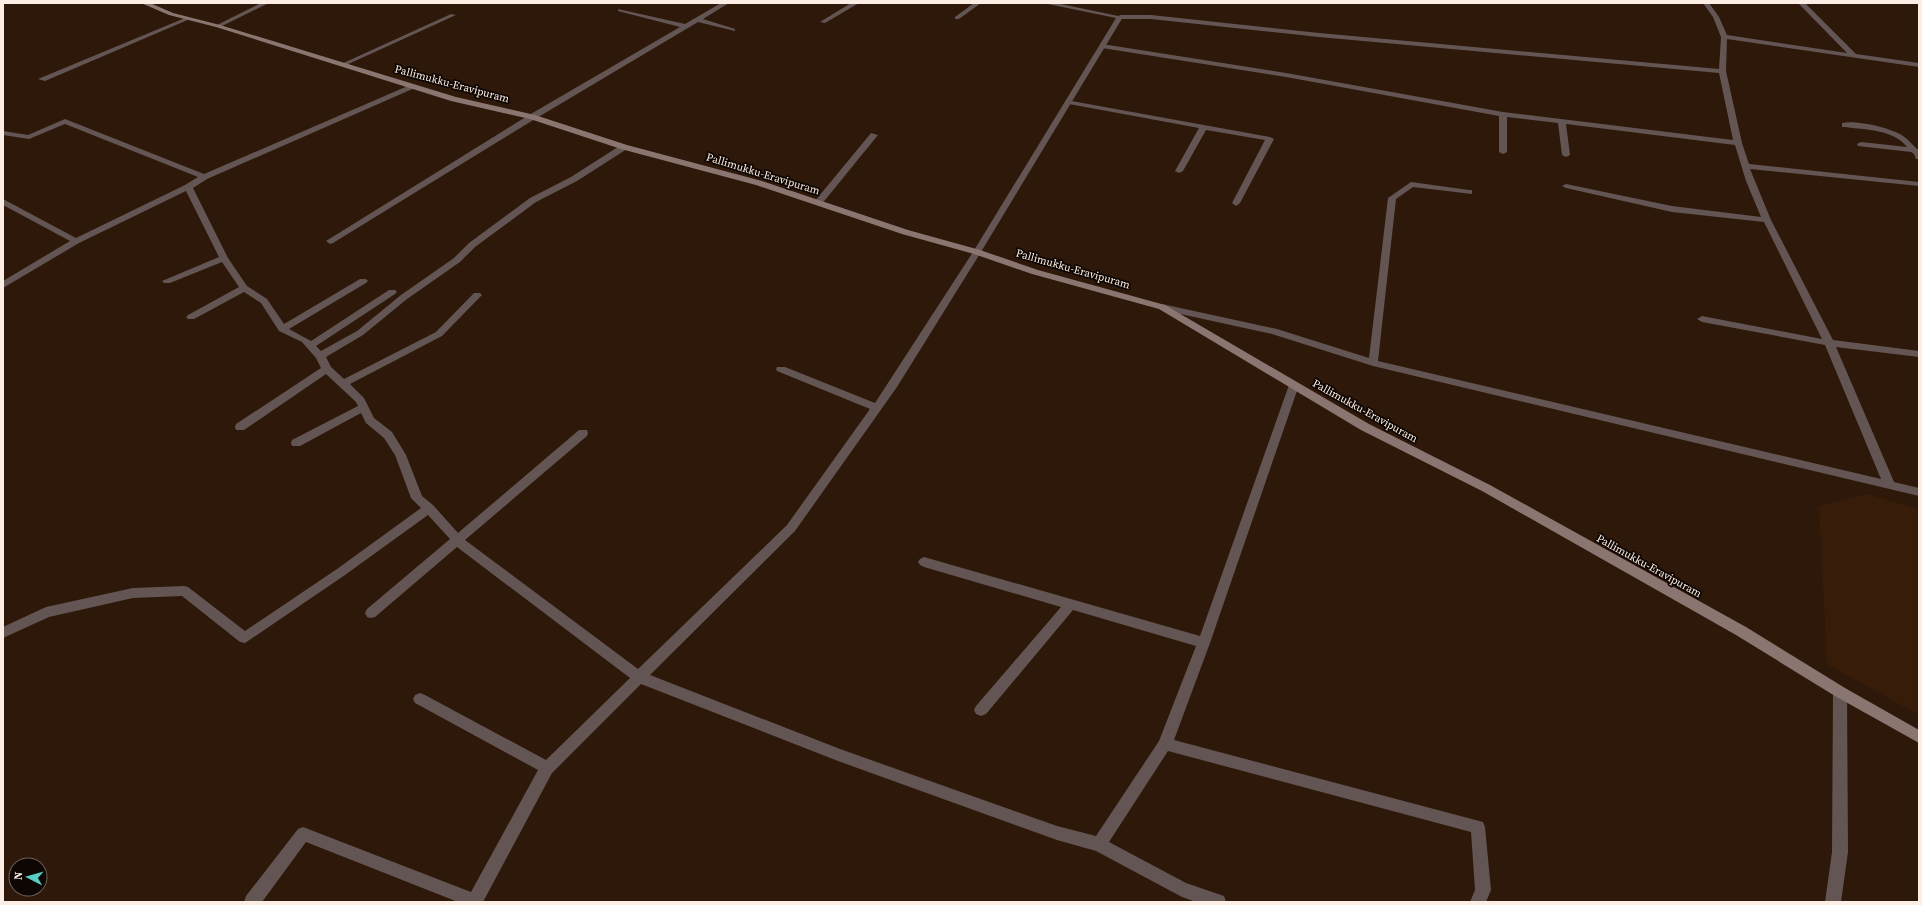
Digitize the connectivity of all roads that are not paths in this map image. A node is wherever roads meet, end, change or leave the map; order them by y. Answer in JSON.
{"nodes":[{"id":1,"x":144,"y":3,"type":"edge"},
{"id":2,"x":266,"y":3,"type":"edge"},
{"id":3,"x":726,"y":3,"type":"edge"},
{"id":4,"x":856,"y":3,"type":"edge"},
{"id":5,"x":978,"y":3,"type":"edge"},
{"id":6,"x":1046,"y":3,"type":"edge"},
{"id":7,"x":1706,"y":3,"type":"edge"},
{"id":8,"x":1801,"y":3,"type":"edge"},
{"id":9,"x":620,"y":10,"type":"dead end"},
{"id":10,"x":454,"y":15,"type":"dead end"},
{"id":11,"x":1120,"y":17,"type":"junction"},
{"id":12,"x":957,"y":18,"type":"dead end"},
{"id":13,"x":188,"y":19,"type":"junction"},
{"id":14,"x":698,"y":20,"type":"junction"},
{"id":15,"x":822,"y":22,"type":"dead end"},
{"id":16,"x":218,"y":26,"type":"junction"},
{"id":17,"x":687,"y":27,"type":"junction"},
{"id":18,"x":733,"y":30,"type":"dead end"},
{"id":19,"x":1724,"y":36,"type":"junction"},
{"id":20,"x":1102,"y":46,"type":"junction"},
{"id":21,"x":1853,"y":55,"type":"junction"},
{"id":22,"x":342,"y":65,"type":"junction"},
{"id":23,"x":1919,"y":65,"type":"edge"},
{"id":24,"x":1722,"y":71,"type":"junction"},
{"id":25,"x":42,"y":79,"type":"dead end"},
{"id":26,"x":413,"y":87,"type":"junction"},
{"id":27,"x":1069,"y":102,"type":"junction"},
{"id":28,"x":1503,"y":114,"type":"junction"},
{"id":29,"x":532,"y":117,"type":"junction"},
{"id":30,"x":1562,"y":121,"type":"junction"},
{"id":31,"x":1845,"y":125,"type":"dead end"},
{"id":32,"x":1204,"y":127,"type":"junction"},
{"id":33,"x":3,"y":133,"type":"edge"},
{"id":34,"x":874,"y":135,"type":"dead end"},
{"id":35,"x":1738,"y":143,"type":"junction"},
{"id":36,"x":1861,"y":144,"type":"dead end"},
{"id":37,"x":624,"y":148,"type":"junction"},
{"id":38,"x":1912,"y":150,"type":"junction"},
{"id":39,"x":1503,"y":152,"type":"dead end"},
{"id":40,"x":1566,"y":155,"type":"dead end"},
{"id":41,"x":1919,"y":157,"type":"edge"},
{"id":42,"x":1745,"y":166,"type":"junction"},
{"id":43,"x":1179,"y":171,"type":"dead end"},
{"id":44,"x":204,"y":177,"type":"junction"},
{"id":45,"x":1919,"y":184,"type":"edge"},
{"id":46,"x":1566,"y":186,"type":"dead end"},
{"id":47,"x":188,"y":187,"type":"junction"},
{"id":48,"x":1469,"y":192,"type":"dead end"},
{"id":49,"x":818,"y":202,"type":"junction"},
{"id":50,"x":1236,"y":203,"type":"dead end"},
{"id":51,"x":5,"y":205,"type":"edge"},
{"id":52,"x":1768,"y":220,"type":"junction"},
{"id":53,"x":76,"y":241,"type":"junction"},
{"id":54,"x":330,"y":241,"type":"dead end"},
{"id":55,"x":977,"y":252,"type":"junction"},
{"id":56,"x":224,"y":258,"type":"junction"},
{"id":57,"x":167,"y":281,"type":"dead end"},
{"id":58,"x":363,"y":281,"type":"dead end"},
{"id":59,"x":3,"y":285,"type":"edge"},
{"id":60,"x":244,"y":288,"type":"junction"},
{"id":61,"x":392,"y":292,"type":"dead end"},
{"id":62,"x":477,"y":295,"type":"dead end"},
{"id":63,"x":1162,"y":307,"type":"junction"},
{"id":64,"x":191,"y":317,"type":"dead end"},
{"id":65,"x":1702,"y":319,"type":"dead end"},
{"id":66,"x":282,"y":329,"type":"junction"},
{"id":67,"x":1829,"y":343,"type":"junction"},
{"id":68,"x":310,"y":346,"type":"junction"},
{"id":69,"x":1919,"y":354,"type":"edge"},
{"id":70,"x":320,"y":356,"type":"junction"},
{"id":71,"x":1373,"y":363,"type":"junction"},
{"id":72,"x":327,"y":369,"type":"junction"},
{"id":73,"x":781,"y":369,"type":"dead end"},
{"id":74,"x":342,"y":384,"type":"junction"},
{"id":75,"x":1294,"y":385,"type":"junction"},
{"id":76,"x":364,"y":406,"type":"junction"},
{"id":77,"x":877,"y":408,"type":"junction"},
{"id":78,"x":240,"y":427,"type":"dead end"},
{"id":79,"x":583,"y":433,"type":"dead end"},
{"id":80,"x":296,"y":443,"type":"dead end"},
{"id":81,"x":1889,"y":484,"type":"junction"},
{"id":82,"x":1919,"y":492,"type":"edge"},
{"id":83,"x":429,"y":508,"type":"junction"},
{"id":84,"x":457,"y":540,"type":"junction"},
{"id":85,"x":924,"y":562,"type":"dead end"},
{"id":86,"x":1071,"y":604,"type":"junction"},
{"id":87,"x":371,"y":613,"type":"dead end"},
{"id":88,"x":3,"y":633,"type":"edge"},
{"id":89,"x":1204,"y":643,"type":"junction"},
{"id":90,"x":639,"y":678,"type":"junction"},
{"id":91,"x":1840,"y":692,"type":"junction"},
{"id":92,"x":420,"y":699,"type":"dead end"},
{"id":93,"x":981,"y":710,"type":"dead end"},
{"id":94,"x":1919,"y":737,"type":"edge"},
{"id":95,"x":1164,"y":744,"type":"junction"},
{"id":96,"x":547,"y":768,"type":"junction"},
{"id":97,"x":1099,"y":844,"type":"junction"},
{"id":98,"x":252,"y":902,"type":"edge"},
{"id":99,"x":474,"y":902,"type":"edge"},
{"id":100,"x":1218,"y":902,"type":"edge"},
{"id":101,"x":1478,"y":902,"type":"edge"},
{"id":102,"x":1833,"y":902,"type":"edge"}],
"edges":[{"from":1,"to":13,"type":"main road","name":"Pallimukku-Eravipuram"},
{"from":2,"to":16,"type":"street"},
{"from":3,"to":14,"type":"street"},
{"from":4,"to":15,"type":"street"},
{"from":5,"to":12,"type":"street"},
{"from":6,"to":11,"type":"street"},
{"from":7,"to":19,"type":"street"},
{"from":8,"to":21,"type":"street"},
{"from":9,"to":17,"type":"street"},
{"from":10,"to":22,"type":"street"},
{"from":11,"to":20,"type":"street"},
{"from":11,"to":24,"type":"street"},
{"from":13,"to":16,"type":"main road","name":"Pallimukku-Eravipuram"},
{"from":13,"to":25,"type":"street"},
{"from":14,"to":17,"type":"street"},
{"from":14,"to":18,"type":"street"},
{"from":16,"to":22,"type":"main road","name":"Pallimukku-Eravipuram"},
{"from":17,"to":29,"type":"street"},
{"from":19,"to":21,"type":"street"},
{"from":19,"to":24,"type":"street"},
{"from":20,"to":27,"type":"street"},
{"from":20,"to":28,"type":"street"},
{"from":21,"to":23,"type":"street"},
{"from":22,"to":26,"type":"main road","name":"Pallimukku-Eravipuram"},
{"from":24,"to":35,"type":"street"},
{"from":26,"to":29,"type":"main road","name":"Pallimukku-Eravipuram"},
{"from":26,"to":44,"type":"street"},
{"from":27,"to":32,"type":"street"},
{"from":27,"to":55,"type":"street"},
{"from":28,"to":30,"type":"street"},
{"from":28,"to":39,"type":"street"},
{"from":29,"to":37,"type":"main road","name":"Pallimukku-Eravipuram"},
{"from":29,"to":54,"type":"street"},
{"from":30,"to":35,"type":"street"},
{"from":30,"to":40,"type":"street"},
{"from":31,"to":38,"type":"street"},
{"from":32,"to":43,"type":"street"},
{"from":32,"to":50,"type":"street"},
{"from":33,"to":44,"type":"street"},
{"from":34,"to":49,"type":"street"},
{"from":35,"to":42,"type":"street"},
{"from":36,"to":38,"type":"street"},
{"from":37,"to":49,"type":"main road","name":"Pallimukku-Eravipuram"},
{"from":37,"to":70,"type":"street"},
{"from":38,"to":41,"type":"street"},
{"from":42,"to":45,"type":"street"},
{"from":42,"to":52,"type":"street"},
{"from":44,"to":47,"type":"street"},
{"from":46,"to":52,"type":"street"},
{"from":47,"to":53,"type":"street"},
{"from":47,"to":56,"type":"street"},
{"from":48,"to":71,"type":"street"},
{"from":49,"to":55,"type":"main road","name":"Pallimukku-Eravipuram"},
{"from":51,"to":53,"type":"street"},
{"from":52,"to":67,"type":"street"},
{"from":53,"to":59,"type":"street"},
{"from":55,"to":63,"type":"main road","name":"Pallimukku-Eravipuram"},
{"from":55,"to":77,"type":"street"},
{"from":56,"to":57,"type":"street"},
{"from":56,"to":60,"type":"street"},
{"from":58,"to":66,"type":"street"},
{"from":60,"to":64,"type":"street"},
{"from":60,"to":66,"type":"street"},
{"from":61,"to":68,"type":"street"},
{"from":62,"to":74,"type":"street"},
{"from":63,"to":71,"type":"street"},
{"from":63,"to":75,"type":"main road","name":"Pallimukku-Eravipuram"},
{"from":65,"to":67,"type":"street"},
{"from":66,"to":68,"type":"street"},
{"from":67,"to":69,"type":"street"},
{"from":67,"to":81,"type":"street"},
{"from":68,"to":70,"type":"street"},
{"from":70,"to":72,"type":"street"},
{"from":71,"to":81,"type":"street"},
{"from":72,"to":74,"type":"street"},
{"from":72,"to":78,"type":"street"},
{"from":73,"to":77,"type":"street"},
{"from":74,"to":76,"type":"street"},
{"from":75,"to":89,"type":"street"},
{"from":75,"to":91,"type":"main road","name":"Pallimukku-Eravipuram"},
{"from":76,"to":80,"type":"street"},
{"from":76,"to":83,"type":"street"},
{"from":77,"to":90,"type":"street"},
{"from":79,"to":84,"type":"street"},
{"from":81,"to":82,"type":"street"},
{"from":83,"to":84,"type":"street"},
{"from":83,"to":88,"type":"street"},
{"from":84,"to":87,"type":"street"},
{"from":84,"to":90,"type":"street"},
{"from":85,"to":86,"type":"street"},
{"from":86,"to":89,"type":"street"},
{"from":86,"to":93,"type":"street"},
{"from":89,"to":95,"type":"street"},
{"from":90,"to":96,"type":"street"},
{"from":90,"to":97,"type":"street"},
{"from":91,"to":94,"type":"main road","name":"Pallimukku-Eravipuram"},
{"from":91,"to":102,"type":"street"},
{"from":92,"to":96,"type":"street"},
{"from":95,"to":97,"type":"street"},
{"from":95,"to":101,"type":"street"},
{"from":96,"to":99,"type":"street"},
{"from":97,"to":100,"type":"street"},
{"from":98,"to":99,"type":"street"}]}
